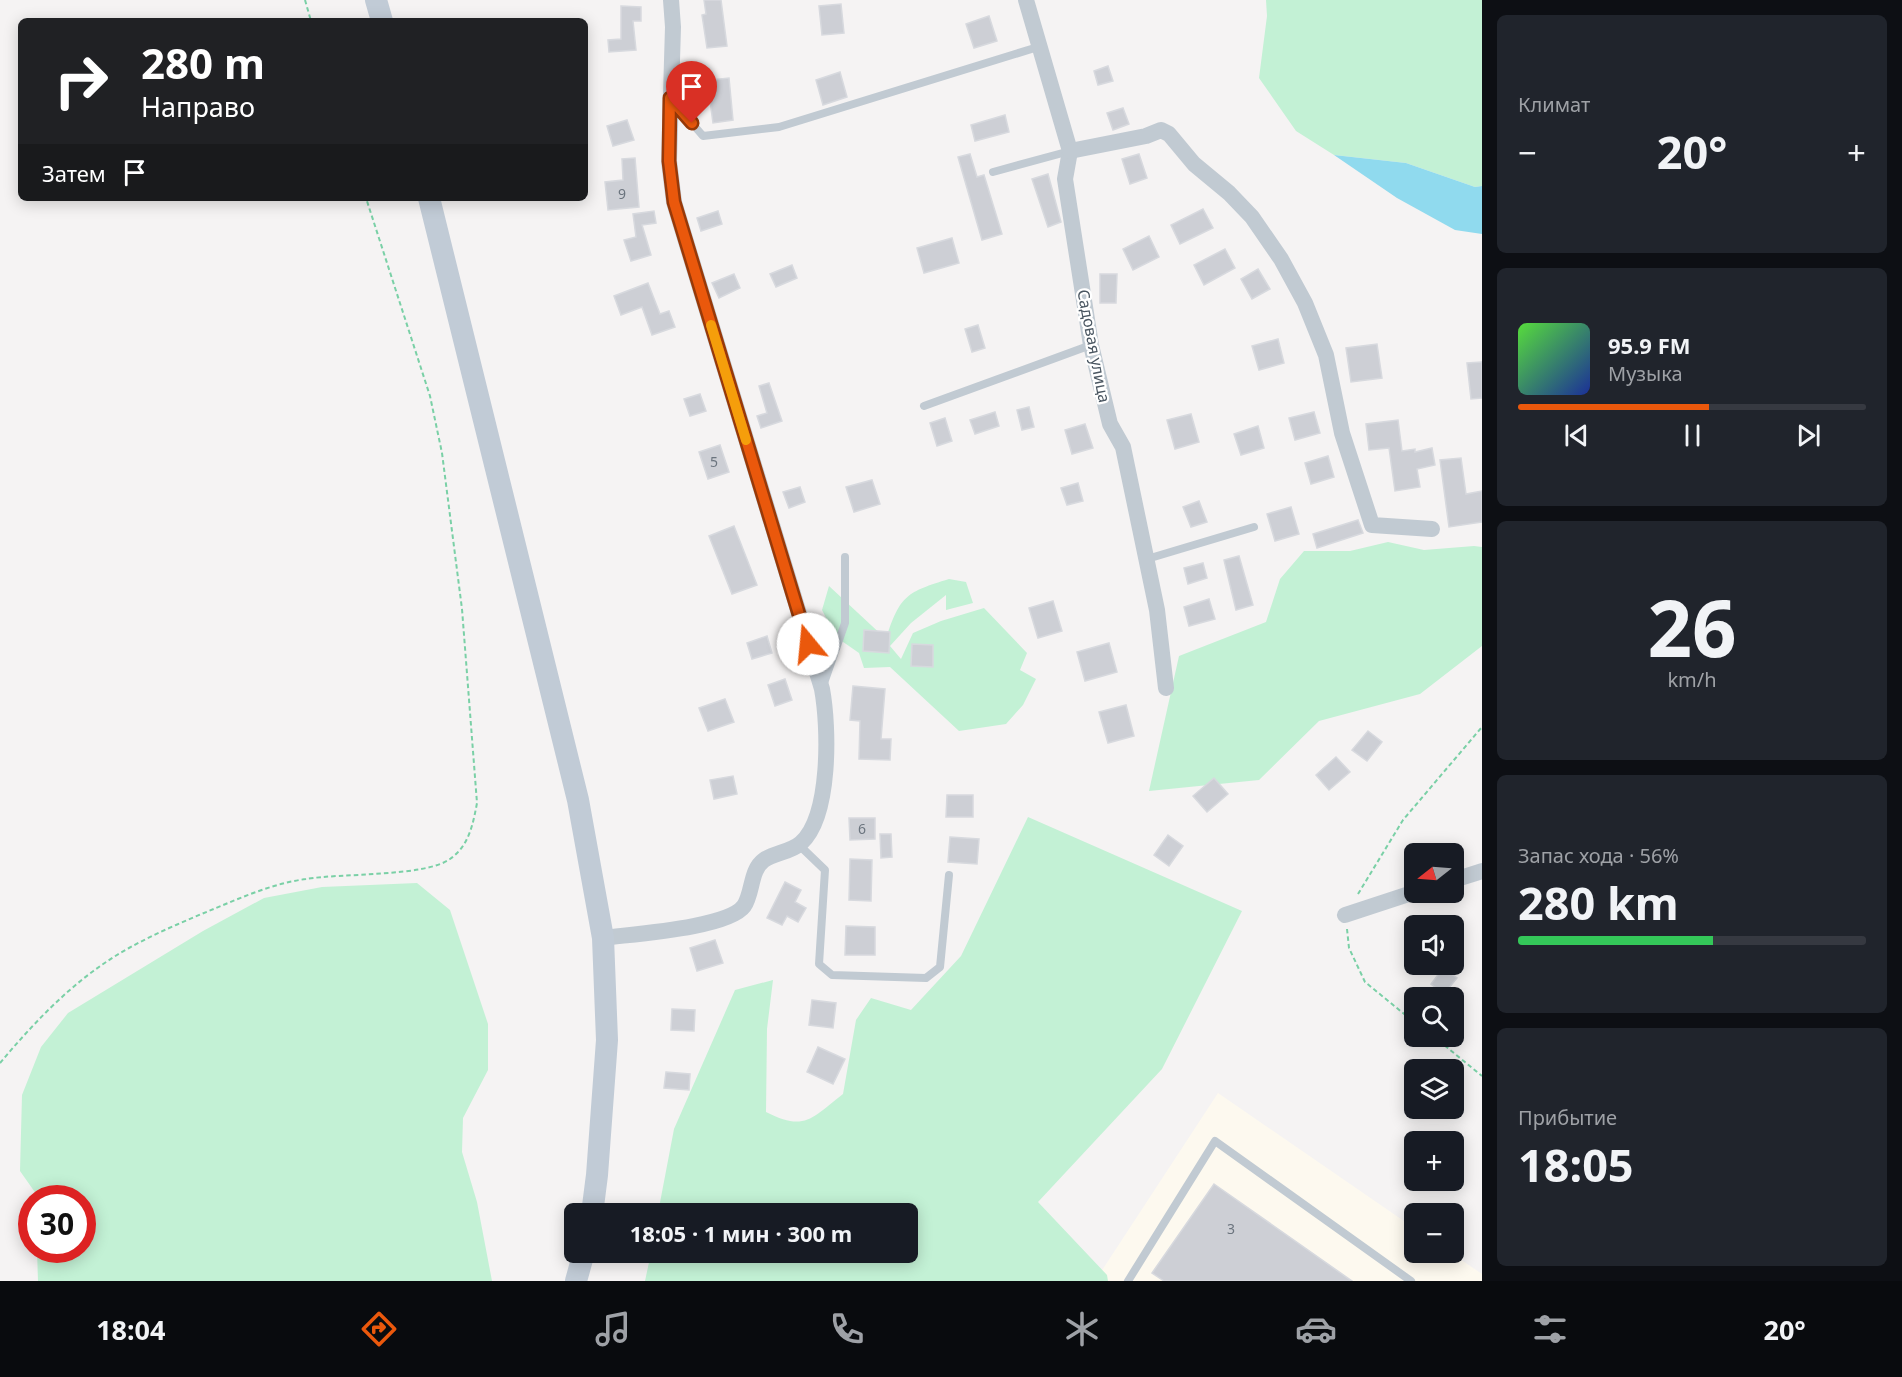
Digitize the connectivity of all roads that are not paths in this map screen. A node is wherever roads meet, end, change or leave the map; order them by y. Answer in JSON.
{"nodes":[{"id":1,"x":376,"y":0,"type":"edge"},
{"id":2,"x":671,"y":0,"type":"edge"},
{"id":3,"x":1027,"y":1,"type":"edge"},
{"id":4,"x":381,"y":18,"type":"edge"},
{"id":5,"x":1038,"y":47,"type":"junction"},
{"id":6,"x":670,"y":98,"type":"junction"},
{"id":7,"x":1070,"y":151,"type":"junction"},
{"id":8,"x":993,"y":172,"type":"dead end"},
{"id":9,"x":430,"y":201,"type":"edge"},
{"id":10,"x":1091,"y":345,"type":"junction"},
{"id":11,"x":924,"y":406,"type":"dead end"},
{"id":12,"x":1254,"y":527,"type":"dead end"},
{"id":13,"x":1432,"y":529,"type":"dead end"},
{"id":14,"x":845,"y":557,"type":"dead end"},
{"id":15,"x":1147,"y":559,"type":"junction"},
{"id":16,"x":1166,"y":688,"type":"dead end"},
{"id":17,"x":822,"y":689,"type":"junction"},
{"id":18,"x":800,"y":845,"type":"junction"},
{"id":19,"x":1482,"y":872,"type":"edge"},
{"id":20,"x":949,"y":875,"type":"dead end"},
{"id":21,"x":1464,"y":877,"type":"edge"},
{"id":22,"x":1404,"y":896,"type":"edge"},
{"id":23,"x":1345,"y":915,"type":"road end"},
{"id":24,"x":603,"y":938,"type":"junction"},
{"id":25,"x":593,"y":1203,"type":"edge"},
{"id":26,"x":581,"y":1263,"type":"edge"},
{"id":27,"x":576,"y":1281,"type":"edge"},
{"id":28,"x":1128,"y":1281,"type":"edge"},
{"id":29,"x":1411,"y":1281,"type":"edge"}],
"edges":[{"from":1,"to":4,"type":"main road"},
{"from":2,"to":6,"type":"street"},
{"from":3,"to":5,"type":"street","name":"Садовая улица"},
{"from":5,"to":6,"type":"lane"},
{"from":5,"to":7,"type":"street","name":"Садовая улица"},
{"from":6,"to":17,"type":"street"},
{"from":7,"to":8,"type":"lane"},
{"from":7,"to":10,"type":"street","name":"Садовая улица"},
{"from":7,"to":13,"type":"street"},
{"from":9,"to":24,"type":"main road"},
{"from":10,"to":11,"type":"lane"},
{"from":10,"to":15,"type":"street","name":"Садовая улица"},
{"from":12,"to":15,"type":"lane"},
{"from":14,"to":17,"type":"lane"},
{"from":15,"to":16,"type":"street","name":"Садовая улица"},
{"from":17,"to":18,"type":"street"},
{"from":18,"to":20,"type":"lane"},
{"from":18,"to":24,"type":"street"},
{"from":19,"to":21,"type":"street"},
{"from":22,"to":23,"type":"street"},
{"from":24,"to":25,"type":"main road"},
{"from":26,"to":27,"type":"main road"},
{"from":28,"to":29,"type":"lane"}]}
